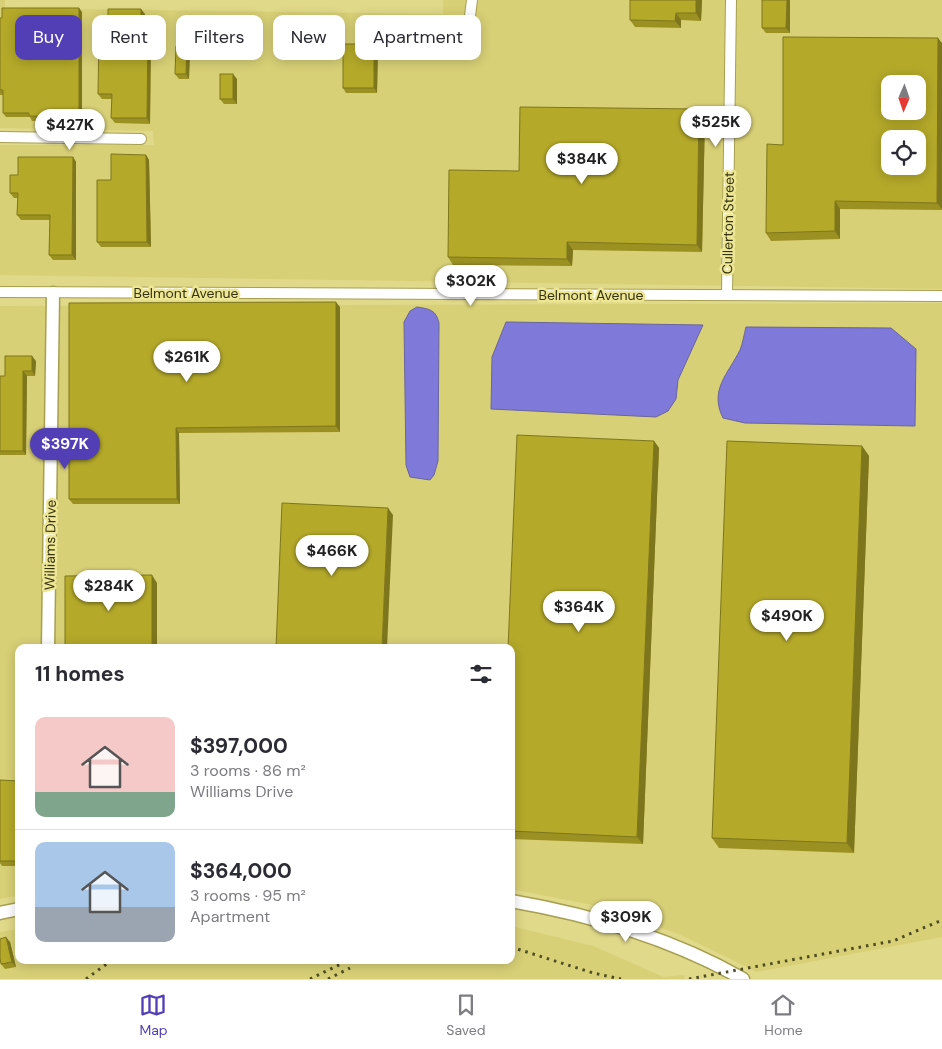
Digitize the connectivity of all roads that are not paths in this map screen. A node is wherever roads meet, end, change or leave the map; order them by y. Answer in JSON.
{"nodes":[{"id":1,"x":472,"y":0,"type":"edge"},
{"id":2,"x":730,"y":0,"type":"edge"},
{"id":3,"x":470,"y":15,"type":"edge"},
{"id":4,"x":0,"y":138,"type":"edge"},
{"id":5,"x":141,"y":139,"type":"dead end"},
{"id":6,"x":0,"y":292,"type":"edge"},
{"id":7,"x":52,"y":292,"type":"junction"},
{"id":8,"x":728,"y":296,"type":"junction"},
{"id":9,"x":942,"y":296,"type":"edge"},
{"id":10,"x":48,"y":644,"type":"edge"},
{"id":11,"x":515,"y":902,"type":"edge"},
{"id":12,"x":15,"y":910,"type":"edge"},
{"id":13,"x":0,"y":913,"type":"edge"},
{"id":14,"x":743,"y":979,"type":"edge"}],
"edges":[{"from":1,"to":3,"type":"street"},
{"from":2,"to":8,"type":"street","name":"Cullerton Street"},
{"from":4,"to":5,"type":"street"},
{"from":6,"to":7,"type":"street","name":"Belmont Avenue"},
{"from":7,"to":8,"type":"street","name":"Belmont Avenue"},
{"from":7,"to":10,"type":"main road","name":"Williams Drive"},
{"from":8,"to":9,"type":"street","name":"Belmont Avenue"},
{"from":11,"to":14,"type":"main road"},
{"from":12,"to":13,"type":"main road"}]}
